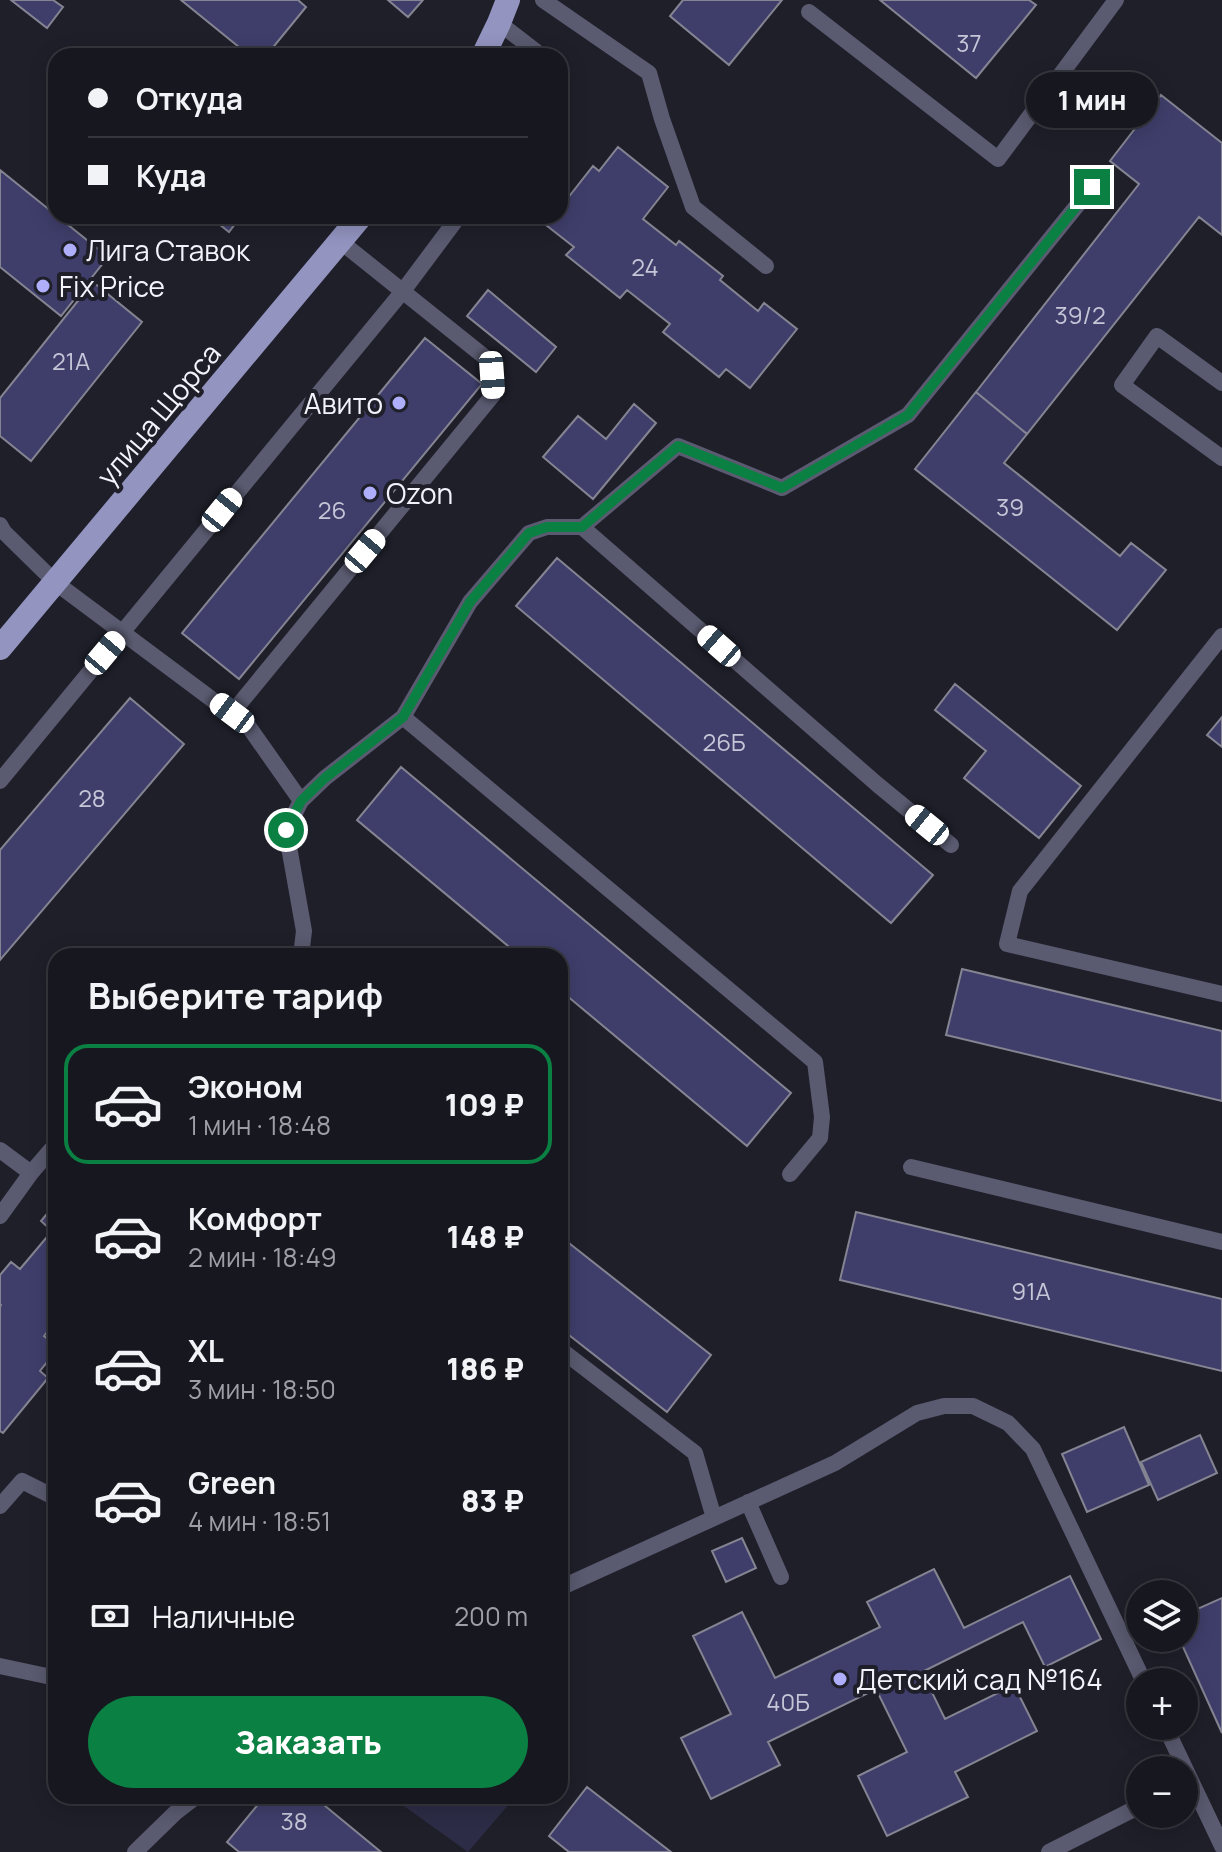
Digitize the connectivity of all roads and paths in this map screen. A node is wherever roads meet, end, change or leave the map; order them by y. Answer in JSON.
{"nodes":[{"id":1,"x":543,"y":0,"type":"edge"},
{"id":2,"x":1116,"y":0,"type":"edge"},
{"id":3,"x":503,"y":11,"type":"edge"},
{"id":4,"x":809,"y":12,"type":"dead end"},
{"id":5,"x":487,"y":48,"type":"edge"},
{"id":6,"x":535,"y":48,"type":"edge"},
{"id":7,"x":1092,"y":187,"type":"dead end"},
{"id":8,"x":355,"y":224,"type":"edge"},
{"id":9,"x":453,"y":224,"type":"edge"},
{"id":10,"x":341,"y":242,"type":"junction"},
{"id":11,"x":766,"y":266,"type":"dead end"},
{"id":12,"x":403,"y":291,"type":"junction"},
{"id":13,"x":1222,"y":383,"type":"edge"},
{"id":14,"x":1222,"y":458,"type":"edge"},
{"id":15,"x":0,"y":525,"type":"edge"},
{"id":16,"x":582,"y":527,"type":"junction"},
{"id":17,"x":56,"y":583,"type":"junction"},
{"id":18,"x":122,"y":632,"type":"junction"},
{"id":19,"x":1222,"y":636,"type":"edge"},
{"id":20,"x":0,"y":648,"type":"edge"},
{"id":21,"x":232,"y":713,"type":"junction"},
{"id":22,"x":403,"y":717,"type":"junction"},
{"id":23,"x":0,"y":781,"type":"edge"},
{"id":24,"x":301,"y":801,"type":"junction"},
{"id":25,"x":951,"y":845,"type":"dead end"},
{"id":26,"x":302,"y":948,"type":"edge"},
{"id":27,"x":1222,"y":994,"type":"edge"},
{"id":28,"x":0,"y":1150,"type":"edge"},
{"id":29,"x":48,"y":1153,"type":"edge"},
{"id":30,"x":911,"y":1167,"type":"dead end"},
{"id":31,"x":31,"y":1173,"type":"junction"},
{"id":32,"x":790,"y":1174,"type":"dead end"},
{"id":33,"x":0,"y":1216,"type":"edge"},
{"id":34,"x":1222,"y":1242,"type":"edge"},
{"id":35,"x":568,"y":1355,"type":"edge"},
{"id":36,"x":48,"y":1494,"type":"edge"},
{"id":37,"x":748,"y":1502,"type":"junction"},
{"id":38,"x":0,"y":1506,"type":"edge"},
{"id":39,"x":714,"y":1518,"type":"junction"},
{"id":40,"x":781,"y":1577,"type":"dead end"},
{"id":41,"x":568,"y":1584,"type":"edge"},
{"id":42,"x":0,"y":1666,"type":"edge"},
{"id":43,"x":1137,"y":1668,"type":"edge"},
{"id":44,"x":48,"y":1676,"type":"edge"},
{"id":45,"x":1198,"y":1801,"type":"edge"},
{"id":46,"x":185,"y":1804,"type":"edge"},
{"id":47,"x":1126,"y":1813,"type":"edge"},
{"id":48,"x":1222,"y":1846,"type":"edge"},
{"id":49,"x":135,"y":1852,"type":"edge"},
{"id":50,"x":1049,"y":1852,"type":"edge"}],
"edges":[{"from":1,"to":11,"type":"lane"},
{"from":2,"to":4,"type":"lane"},
{"from":3,"to":5,"type":"main road"},
{"from":3,"to":6,"type":"lane"},
{"from":7,"to":16,"type":"lane"},
{"from":8,"to":10,"type":"main road","name":"улица Щорса"},
{"from":9,"to":12,"type":"lane"},
{"from":10,"to":12,"type":"lane"},
{"from":10,"to":17,"type":"main road","name":"улица Щорса"},
{"from":12,"to":18,"type":"lane"},
{"from":12,"to":21,"type":"lane"},
{"from":13,"to":14,"type":"lane"},
{"from":15,"to":17,"type":"lane"},
{"from":16,"to":22,"type":"lane"},
{"from":16,"to":25,"type":"lane"},
{"from":17,"to":18,"type":"lane"},
{"from":17,"to":20,"type":"main road","name":"улица Щорса"},
{"from":18,"to":21,"type":"lane"},
{"from":18,"to":23,"type":"lane"},
{"from":19,"to":27,"type":"lane"},
{"from":21,"to":24,"type":"lane"},
{"from":22,"to":24,"type":"lane"},
{"from":22,"to":32,"type":"lane"},
{"from":24,"to":26,"type":"lane"},
{"from":28,"to":31,"type":"lane"},
{"from":29,"to":31,"type":"lane"},
{"from":30,"to":34,"type":"lane"},
{"from":31,"to":33,"type":"lane"},
{"from":35,"to":39,"type":"lane"},
{"from":36,"to":38,"type":"lane"},
{"from":37,"to":39,"type":"lane"},
{"from":37,"to":40,"type":"lane"},
{"from":37,"to":43,"type":"lane"},
{"from":39,"to":41,"type":"lane"},
{"from":42,"to":44,"type":"lane"},
{"from":45,"to":48,"type":"lane"},
{"from":46,"to":49,"type":"lane"},
{"from":47,"to":50,"type":"lane"}]}
